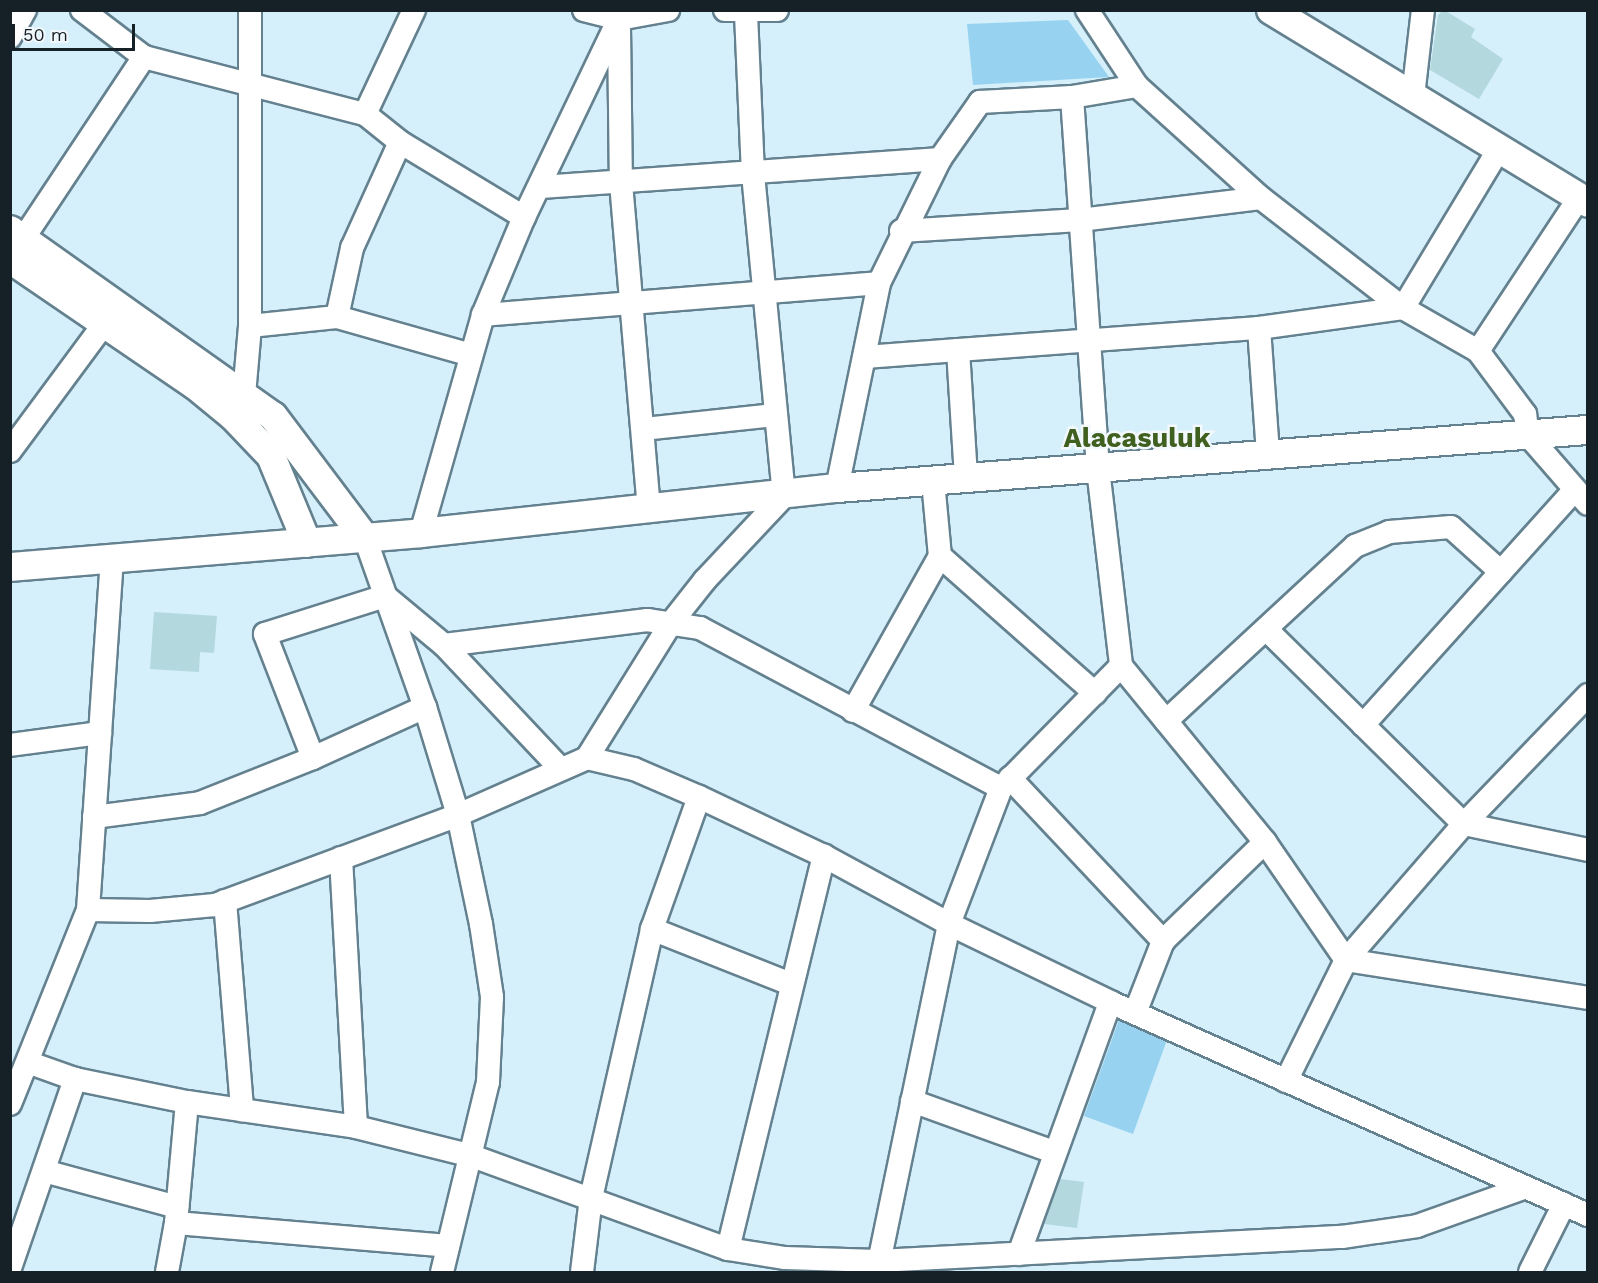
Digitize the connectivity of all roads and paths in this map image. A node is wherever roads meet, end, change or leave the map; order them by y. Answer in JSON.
{"nodes":[{"id":1,"x":25,"y":10,"type":"edge"},
{"id":2,"x":81,"y":10,"type":"edge"},
{"id":3,"x":250,"y":10,"type":"edge"},
{"id":4,"x":414,"y":10,"type":"edge"},
{"id":5,"x":584,"y":10,"type":"edge"},
{"id":6,"x":668,"y":10,"type":"edge"},
{"id":7,"x":725,"y":10,"type":"edge"},
{"id":8,"x":777,"y":10,"type":"edge"},
{"id":9,"x":1087,"y":10,"type":"edge"},
{"id":10,"x":1271,"y":10,"type":"edge"},
{"id":11,"x":1423,"y":10,"type":"edge"},
{"id":12,"x":746,"y":11,"type":"edge"},
{"id":13,"x":619,"y":19,"type":"junction"},
{"id":14,"x":10,"y":37,"type":"edge"},
{"id":15,"x":144,"y":57,"type":"junction"},
{"id":16,"x":248,"y":82,"type":"junction"},
{"id":17,"x":1137,"y":86,"type":"junction"},
{"id":18,"x":1413,"y":96,"type":"junction"},
{"id":19,"x":1072,"y":97,"type":"junction"},
{"id":20,"x":365,"y":114,"type":"junction"},
{"id":21,"x":400,"y":142,"type":"junction"},
{"id":22,"x":1499,"y":149,"type":"junction"},
{"id":23,"x":940,"y":159,"type":"junction"},
{"id":24,"x":753,"y":174,"type":"junction"},
{"id":25,"x":621,"y":183,"type":"junction"},
{"id":26,"x":541,"y":187,"type":"junction"},
{"id":27,"x":1261,"y":198,"type":"junction"},
{"id":28,"x":1583,"y":200,"type":"edge"},
{"id":29,"x":524,"y":218,"type":"junction"},
{"id":30,"x":1080,"y":220,"type":"junction"},
{"id":31,"x":901,"y":231,"type":"junction"},
{"id":32,"x":15,"y":243,"type":"edge"},
{"id":33,"x":879,"y":283,"type":"junction"},
{"id":34,"x":766,"y":293,"type":"junction"},
{"id":35,"x":633,"y":304,"type":"junction"},
{"id":36,"x":1403,"y":308,"type":"junction"},
{"id":37,"x":483,"y":315,"type":"junction"},
{"id":38,"x":338,"y":317,"type":"junction"},
{"id":39,"x":104,"y":324,"type":"junction"},
{"id":40,"x":250,"y":326,"type":"junction"},
{"id":41,"x":1259,"y":328,"type":"junction"},
{"id":42,"x":1088,"y":343,"type":"junction"},
{"id":43,"x":958,"y":350,"type":"junction"},
{"id":44,"x":1478,"y":351,"type":"junction"},
{"id":45,"x":471,"y":355,"type":"junction"},
{"id":46,"x":864,"y":357,"type":"junction"},
{"id":47,"x":239,"y":406,"type":"junction"},
{"id":48,"x":776,"y":415,"type":"junction"},
{"id":49,"x":644,"y":429,"type":"junction"},
{"id":50,"x":1587,"y":430,"type":"edge"},
{"id":51,"x":1528,"y":435,"type":"junction"},
{"id":52,"x":10,"y":451,"type":"edge"},
{"id":53,"x":1268,"y":455,"type":"junction"},
{"id":54,"x":1098,"y":469,"type":"junction"},
{"id":55,"x":966,"y":478,"type":"junction"},
{"id":56,"x":933,"y":481,"type":"junction"},
{"id":57,"x":837,"y":488,"type":"junction"},
{"id":58,"x":784,"y":496,"type":"junction"},
{"id":59,"x":1581,"y":498,"type":"edge"},
{"id":60,"x":649,"y":509,"type":"junction"},
{"id":61,"x":421,"y":533,"type":"junction"},
{"id":62,"x":364,"y":538,"type":"junction"},
{"id":63,"x":307,"y":543,"type":"junction"},
{"id":64,"x":940,"y":556,"type":"junction"},
{"id":65,"x":112,"y":559,"type":"junction"},
{"id":66,"x":10,"y":567,"type":"edge"},
{"id":67,"x":1501,"y":572,"type":"junction"},
{"id":68,"x":385,"y":596,"type":"junction"},
{"id":69,"x":671,"y":623,"type":"junction"},
{"id":70,"x":1267,"y":630,"type":"junction"},
{"id":71,"x":444,"y":645,"type":"junction"},
{"id":72,"x":1121,"y":666,"type":"junction"},
{"id":73,"x":1095,"y":693,"type":"junction"},
{"id":74,"x":1587,"y":695,"type":"edge"},
{"id":75,"x":425,"y":706,"type":"junction"},
{"id":76,"x":853,"y":711,"type":"junction"},
{"id":77,"x":1166,"y":721,"type":"junction"},
{"id":78,"x":1363,"y":725,"type":"junction"},
{"id":79,"x":100,"y":733,"type":"junction"},
{"id":80,"x":10,"y":745,"type":"edge"},
{"id":81,"x":313,"y":758,"type":"junction"},
{"id":82,"x":587,"y":758,"type":"junction"},
{"id":83,"x":561,"y":769,"type":"junction"},
{"id":84,"x":1006,"y":783,"type":"junction"},
{"id":85,"x":699,"y":797,"type":"junction"},
{"id":86,"x":458,"y":815,"type":"junction"},
{"id":87,"x":94,"y":818,"type":"junction"},
{"id":88,"x":1464,"y":824,"type":"junction"},
{"id":89,"x":1265,"y":842,"type":"junction"},
{"id":90,"x":1587,"y":850,"type":"edge"},
{"id":91,"x":824,"y":856,"type":"junction"},
{"id":92,"x":342,"y":858,"type":"junction"},
{"id":93,"x":225,"y":901,"type":"junction"},
{"id":94,"x":88,"y":910,"type":"junction"},
{"id":95,"x":949,"y":924,"type":"junction"},
{"id":96,"x":652,"y":929,"type":"junction"},
{"id":97,"x":1163,"y":941,"type":"junction"},
{"id":98,"x":1346,"y":960,"type":"junction"},
{"id":99,"x":791,"y":984,"type":"junction"},
{"id":100,"x":1587,"y":998,"type":"edge"},
{"id":101,"x":1110,"y":1002,"type":"junction"},
{"id":102,"x":1135,"y":1013,"type":"junction"},
{"id":103,"x":30,"y":1063,"type":"junction"},
{"id":104,"x":75,"y":1079,"type":"junction"},
{"id":105,"x":1286,"y":1081,"type":"junction"},
{"id":106,"x":912,"y":1101,"type":"junction"},
{"id":107,"x":187,"y":1102,"type":"junction"},
{"id":108,"x":10,"y":1104,"type":"edge"},
{"id":109,"x":242,"y":1110,"type":"junction"},
{"id":110,"x":356,"y":1127,"type":"junction"},
{"id":111,"x":1054,"y":1152,"type":"junction"},
{"id":112,"x":472,"y":1156,"type":"junction"},
{"id":113,"x":44,"y":1171,"type":"junction"},
{"id":114,"x":1524,"y":1188,"type":"junction"},
{"id":115,"x":591,"y":1198,"type":"junction"},
{"id":116,"x":1564,"y":1204,"type":"junction"},
{"id":117,"x":177,"y":1215,"type":"junction"},
{"id":118,"x":1587,"y":1215,"type":"edge"},
{"id":119,"x":448,"y":1246,"type":"junction"},
{"id":120,"x":728,"y":1249,"type":"junction"},
{"id":121,"x":1019,"y":1254,"type":"junction"},
{"id":122,"x":877,"y":1267,"type":"edge"},
{"id":123,"x":10,"y":1268,"type":"edge"},
{"id":124,"x":167,"y":1272,"type":"edge"},
{"id":125,"x":442,"y":1272,"type":"edge"},
{"id":126,"x":582,"y":1272,"type":"edge"},
{"id":127,"x":1530,"y":1272,"type":"edge"}],
"edges":[{"from":1,"to":14,"type":"street"},
{"from":2,"to":15,"type":"street"},
{"from":3,"to":16,"type":"street"},
{"from":4,"to":20,"type":"street"},
{"from":5,"to":13,"type":"street"},
{"from":6,"to":13,"type":"street"},
{"from":7,"to":12,"type":"street"},
{"from":8,"to":12,"type":"street"},
{"from":9,"to":17,"type":"street"},
{"from":10,"to":18,"type":"main road"},
{"from":11,"to":18,"type":"street"},
{"from":12,"to":24,"type":"street"},
{"from":13,"to":25,"type":"street"},
{"from":13,"to":26,"type":"street"},
{"from":15,"to":16,"type":"street"},
{"from":15,"to":32,"type":"street"},
{"from":16,"to":20,"type":"street"},
{"from":16,"to":40,"type":"street"},
{"from":17,"to":19,"type":"street"},
{"from":17,"to":27,"type":"street"},
{"from":18,"to":22,"type":"main road"},
{"from":19,"to":23,"type":"street"},
{"from":19,"to":30,"type":"street"},
{"from":20,"to":21,"type":"street"},
{"from":21,"to":29,"type":"street"},
{"from":21,"to":38,"type":"street"},
{"from":22,"to":28,"type":"main road"},
{"from":22,"to":36,"type":"street"},
{"from":23,"to":24,"type":"street"},
{"from":23,"to":31,"type":"street"},
{"from":24,"to":25,"type":"street"},
{"from":24,"to":34,"type":"street"},
{"from":25,"to":26,"type":"street"},
{"from":25,"to":35,"type":"street"},
{"from":26,"to":29,"type":"street"},
{"from":27,"to":30,"type":"street"},
{"from":27,"to":36,"type":"street"},
{"from":28,"to":44,"type":"street"},
{"from":29,"to":37,"type":"street"},
{"from":30,"to":31,"type":"street"},
{"from":30,"to":42,"type":"street"},
{"from":31,"to":33,"type":"street"},
{"from":32,"to":39,"type":"main road"},
{"from":32,"to":47,"type":"main road"},
{"from":33,"to":34,"type":"street"},
{"from":33,"to":46,"type":"street"},
{"from":34,"to":35,"type":"street"},
{"from":34,"to":48,"type":"street"},
{"from":35,"to":37,"type":"street"},
{"from":35,"to":49,"type":"street"},
{"from":36,"to":41,"type":"street"},
{"from":36,"to":44,"type":"street"},
{"from":37,"to":45,"type":"street"},
{"from":38,"to":40,"type":"street"},
{"from":38,"to":45,"type":"street"},
{"from":39,"to":47,"type":"main road"},
{"from":39,"to":52,"type":"street"},
{"from":40,"to":47,"type":"street"},
{"from":41,"to":42,"type":"street"},
{"from":41,"to":53,"type":"street"},
{"from":42,"to":43,"type":"street"},
{"from":42,"to":54,"type":"street"},
{"from":43,"to":46,"type":"street"},
{"from":43,"to":55,"type":"street"},
{"from":44,"to":51,"type":"street"},
{"from":45,"to":61,"type":"street"},
{"from":46,"to":57,"type":"street"},
{"from":47,"to":62,"type":"main road"},
{"from":47,"to":63,"type":"main road"},
{"from":48,"to":49,"type":"street"},
{"from":48,"to":58,"type":"street"},
{"from":49,"to":60,"type":"street"},
{"from":50,"to":51,"type":"main road"},
{"from":51,"to":53,"type":"main road"},
{"from":51,"to":59,"type":"street"},
{"from":53,"to":54,"type":"main road"},
{"from":54,"to":55,"type":"main road"},
{"from":54,"to":72,"type":"street"},
{"from":55,"to":56,"type":"main road"},
{"from":56,"to":57,"type":"main road"},
{"from":56,"to":64,"type":"street"},
{"from":57,"to":58,"type":"main road"},
{"from":58,"to":60,"type":"main road"},
{"from":58,"to":69,"type":"street"},
{"from":59,"to":67,"type":"street"},
{"from":60,"to":61,"type":"main road"},
{"from":61,"to":62,"type":"main road"},
{"from":62,"to":63,"type":"main road"},
{"from":62,"to":68,"type":"street"},
{"from":63,"to":65,"type":"main road"},
{"from":64,"to":73,"type":"street"},
{"from":64,"to":76,"type":"street"},
{"from":65,"to":66,"type":"main road"},
{"from":65,"to":79,"type":"street"},
{"from":67,"to":70,"type":"street"},
{"from":67,"to":78,"type":"street"},
{"from":68,"to":71,"type":"street"},
{"from":68,"to":75,"type":"street"},
{"from":68,"to":81,"type":"street"},
{"from":69,"to":71,"type":"street"},
{"from":69,"to":76,"type":"street"},
{"from":69,"to":82,"type":"street"},
{"from":70,"to":77,"type":"street"},
{"from":70,"to":78,"type":"street"},
{"from":71,"to":83,"type":"street"},
{"from":72,"to":73,"type":"street"},
{"from":72,"to":77,"type":"street"},
{"from":73,"to":84,"type":"street"},
{"from":74,"to":88,"type":"street"},
{"from":75,"to":81,"type":"street"},
{"from":75,"to":86,"type":"street"},
{"from":76,"to":84,"type":"street"},
{"from":77,"to":89,"type":"street"},
{"from":78,"to":88,"type":"street"},
{"from":79,"to":80,"type":"street"},
{"from":79,"to":87,"type":"street"},
{"from":81,"to":87,"type":"street"},
{"from":82,"to":83,"type":"street"},
{"from":82,"to":85,"type":"street"},
{"from":83,"to":86,"type":"street"},
{"from":84,"to":95,"type":"street"},
{"from":84,"to":97,"type":"street"},
{"from":85,"to":91,"type":"street"},
{"from":85,"to":96,"type":"street"},
{"from":86,"to":92,"type":"street"},
{"from":86,"to":112,"type":"street"},
{"from":87,"to":94,"type":"street"},
{"from":88,"to":90,"type":"street"},
{"from":88,"to":98,"type":"street"},
{"from":89,"to":97,"type":"street"},
{"from":89,"to":98,"type":"street"},
{"from":91,"to":95,"type":"street"},
{"from":91,"to":99,"type":"street"},
{"from":92,"to":93,"type":"street"},
{"from":92,"to":110,"type":"street"},
{"from":93,"to":94,"type":"street"},
{"from":93,"to":109,"type":"street"},
{"from":94,"to":103,"type":"street"},
{"from":95,"to":101,"type":"street"},
{"from":95,"to":106,"type":"street"},
{"from":96,"to":99,"type":"street"},
{"from":96,"to":115,"type":"street"},
{"from":97,"to":102,"type":"street"},
{"from":98,"to":100,"type":"street"},
{"from":98,"to":105,"type":"street"},
{"from":99,"to":120,"type":"street"},
{"from":101,"to":102,"type":"street"},
{"from":101,"to":111,"type":"street"},
{"from":102,"to":105,"type":"street"},
{"from":103,"to":104,"type":"street"},
{"from":103,"to":108,"type":"street"},
{"from":104,"to":107,"type":"street"},
{"from":104,"to":113,"type":"street"},
{"from":105,"to":114,"type":"street"},
{"from":106,"to":111,"type":"street"},
{"from":106,"to":122,"type":"street"},
{"from":107,"to":109,"type":"street"},
{"from":107,"to":117,"type":"street"},
{"from":109,"to":110,"type":"street"},
{"from":110,"to":112,"type":"street"},
{"from":111,"to":121,"type":"street"},
{"from":112,"to":115,"type":"street"},
{"from":112,"to":119,"type":"street"},
{"from":113,"to":117,"type":"street"},
{"from":113,"to":123,"type":"street"},
{"from":114,"to":116,"type":"street"},
{"from":114,"to":121,"type":"street"},
{"from":115,"to":120,"type":"street"},
{"from":115,"to":126,"type":"street"},
{"from":116,"to":118,"type":"street"},
{"from":116,"to":127,"type":"street"},
{"from":117,"to":119,"type":"street"},
{"from":117,"to":124,"type":"street"},
{"from":119,"to":125,"type":"street"},
{"from":120,"to":122,"type":"street"},
{"from":121,"to":122,"type":"street"}]}
